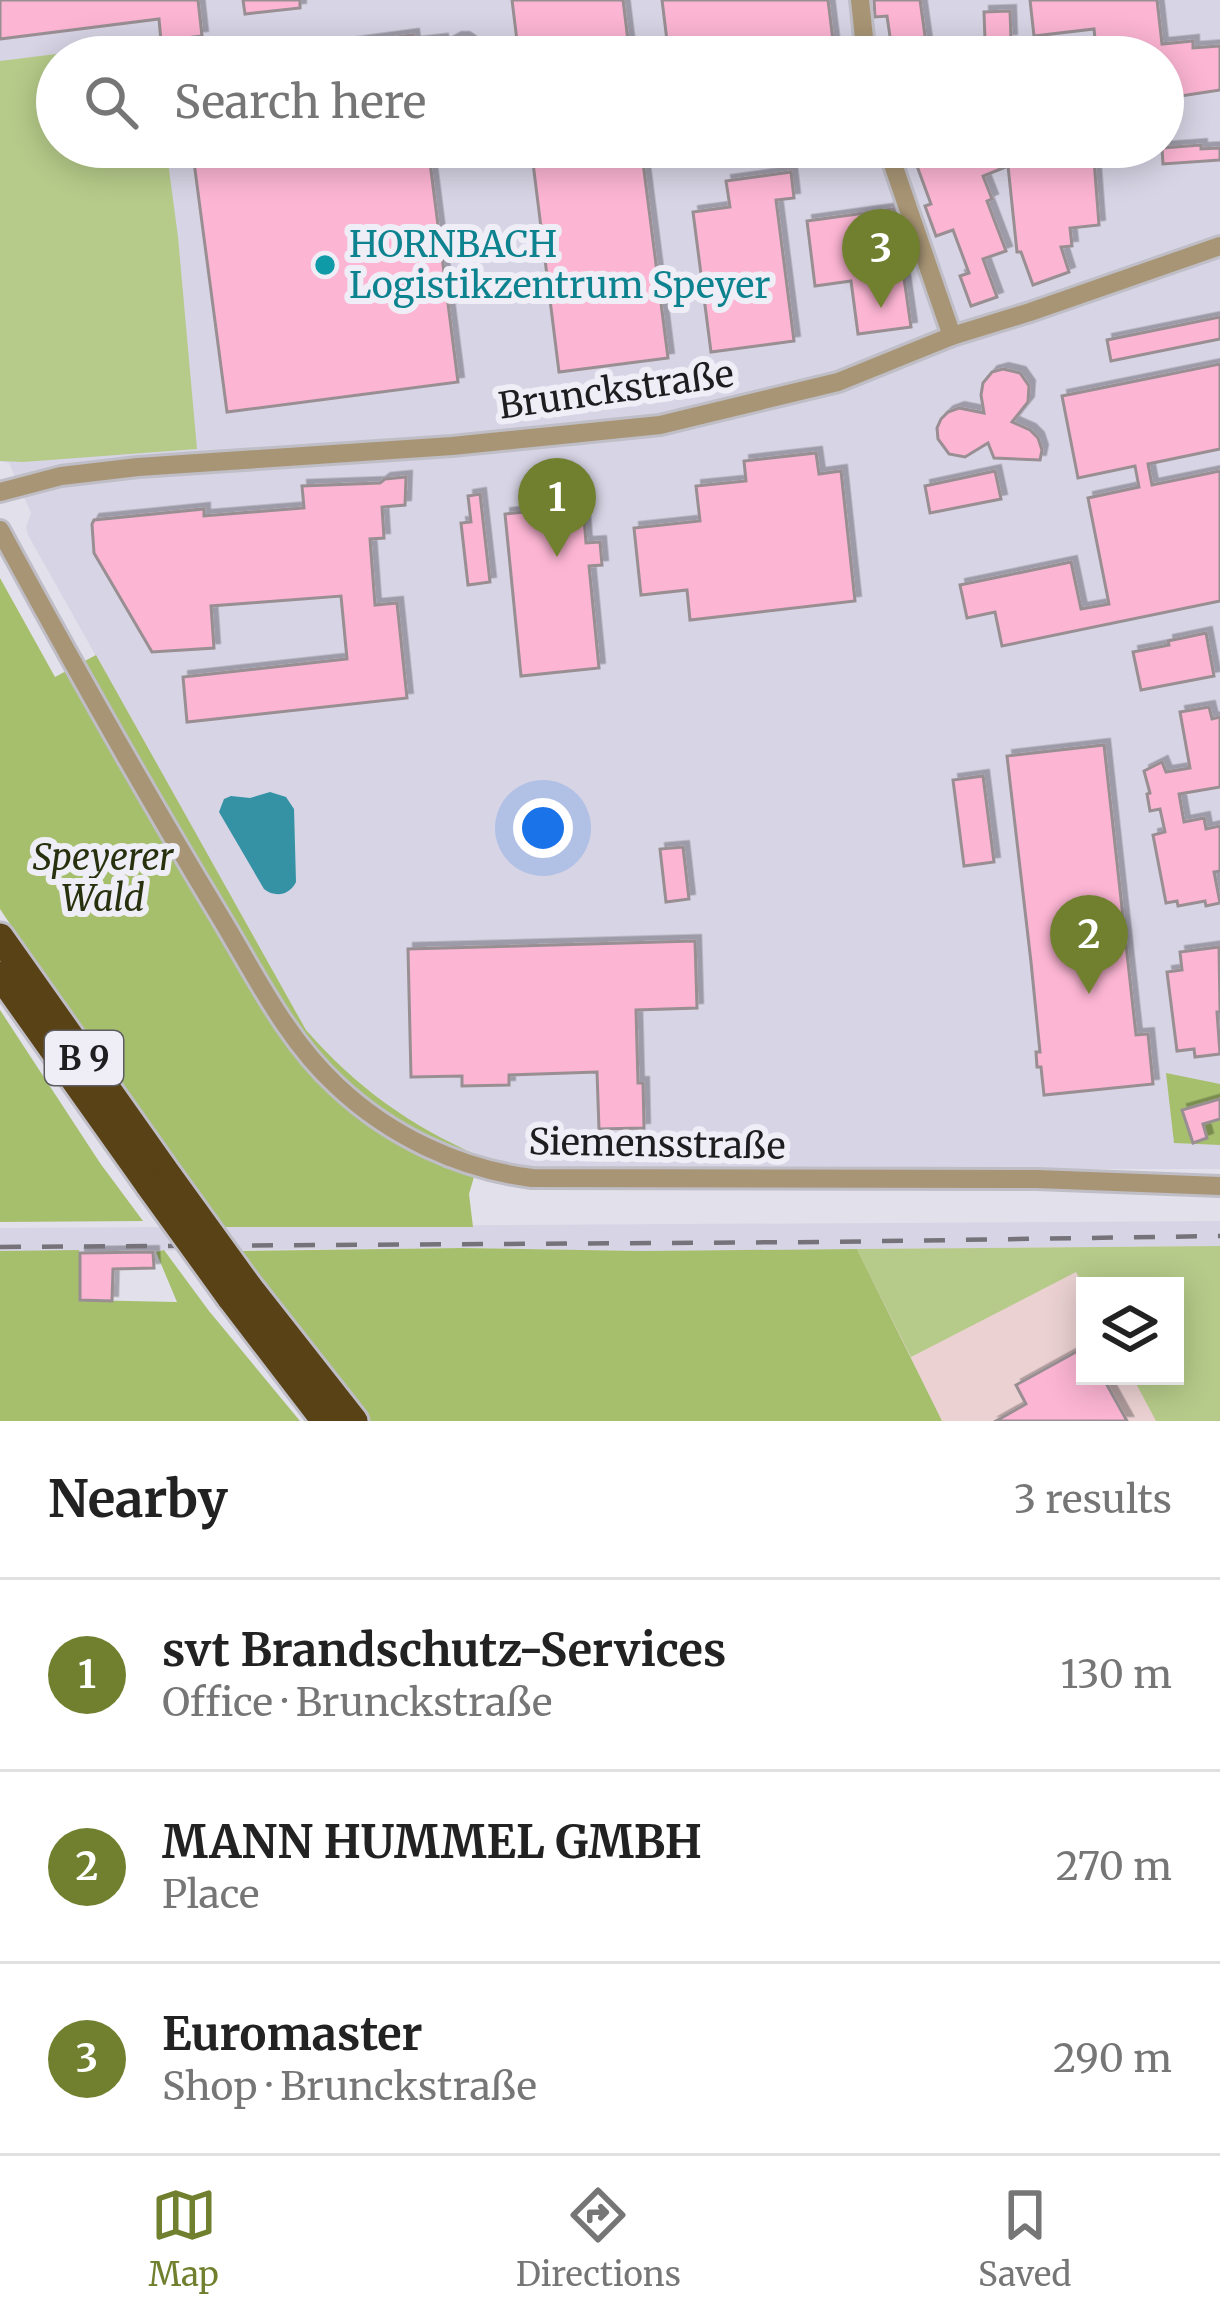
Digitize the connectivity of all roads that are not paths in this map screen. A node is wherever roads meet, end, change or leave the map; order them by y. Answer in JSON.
{"nodes":[{"id":1,"x":860,"y":0,"type":"edge"},
{"id":2,"x":864,"y":36,"type":"edge"},
{"id":3,"x":894,"y":168,"type":"edge"},
{"id":4,"x":1220,"y":246,"type":"edge"},
{"id":5,"x":952,"y":336,"type":"junction"},
{"id":6,"x":0,"y":492,"type":"edge"},
{"id":7,"x":0,"y":530,"type":"edge"},
{"id":8,"x":0,"y":937,"type":"edge"},
{"id":9,"x":0,"y":975,"type":"edge"},
{"id":10,"x":159,"y":1182,"type":"junction"},
{"id":11,"x":1220,"y":1186,"type":"edge"},
{"id":12,"x":239,"y":1292,"type":"junction"},
{"id":13,"x":325,"y":1421,"type":"edge"},
{"id":14,"x":354,"y":1421,"type":"edge"}],
"edges":[{"from":1,"to":2,"type":"street"},
{"from":3,"to":5,"type":"street"},
{"from":4,"to":5,"type":"street","name":"Brunckstraße"},
{"from":5,"to":6,"type":"street","name":"Brunckstraße"},
{"from":7,"to":11,"type":"street","name":"Siemensstraße"},
{"from":8,"to":10,"type":"highway","number":"B 9"},
{"from":9,"to":10,"type":"highway","number":"B 9"},
{"from":10,"to":12,"type":"highway","number":"B 9","bridge":true},
{"from":12,"to":13,"type":"highway","number":"B 9"},
{"from":12,"to":14,"type":"highway","number":"B 9"}]}
